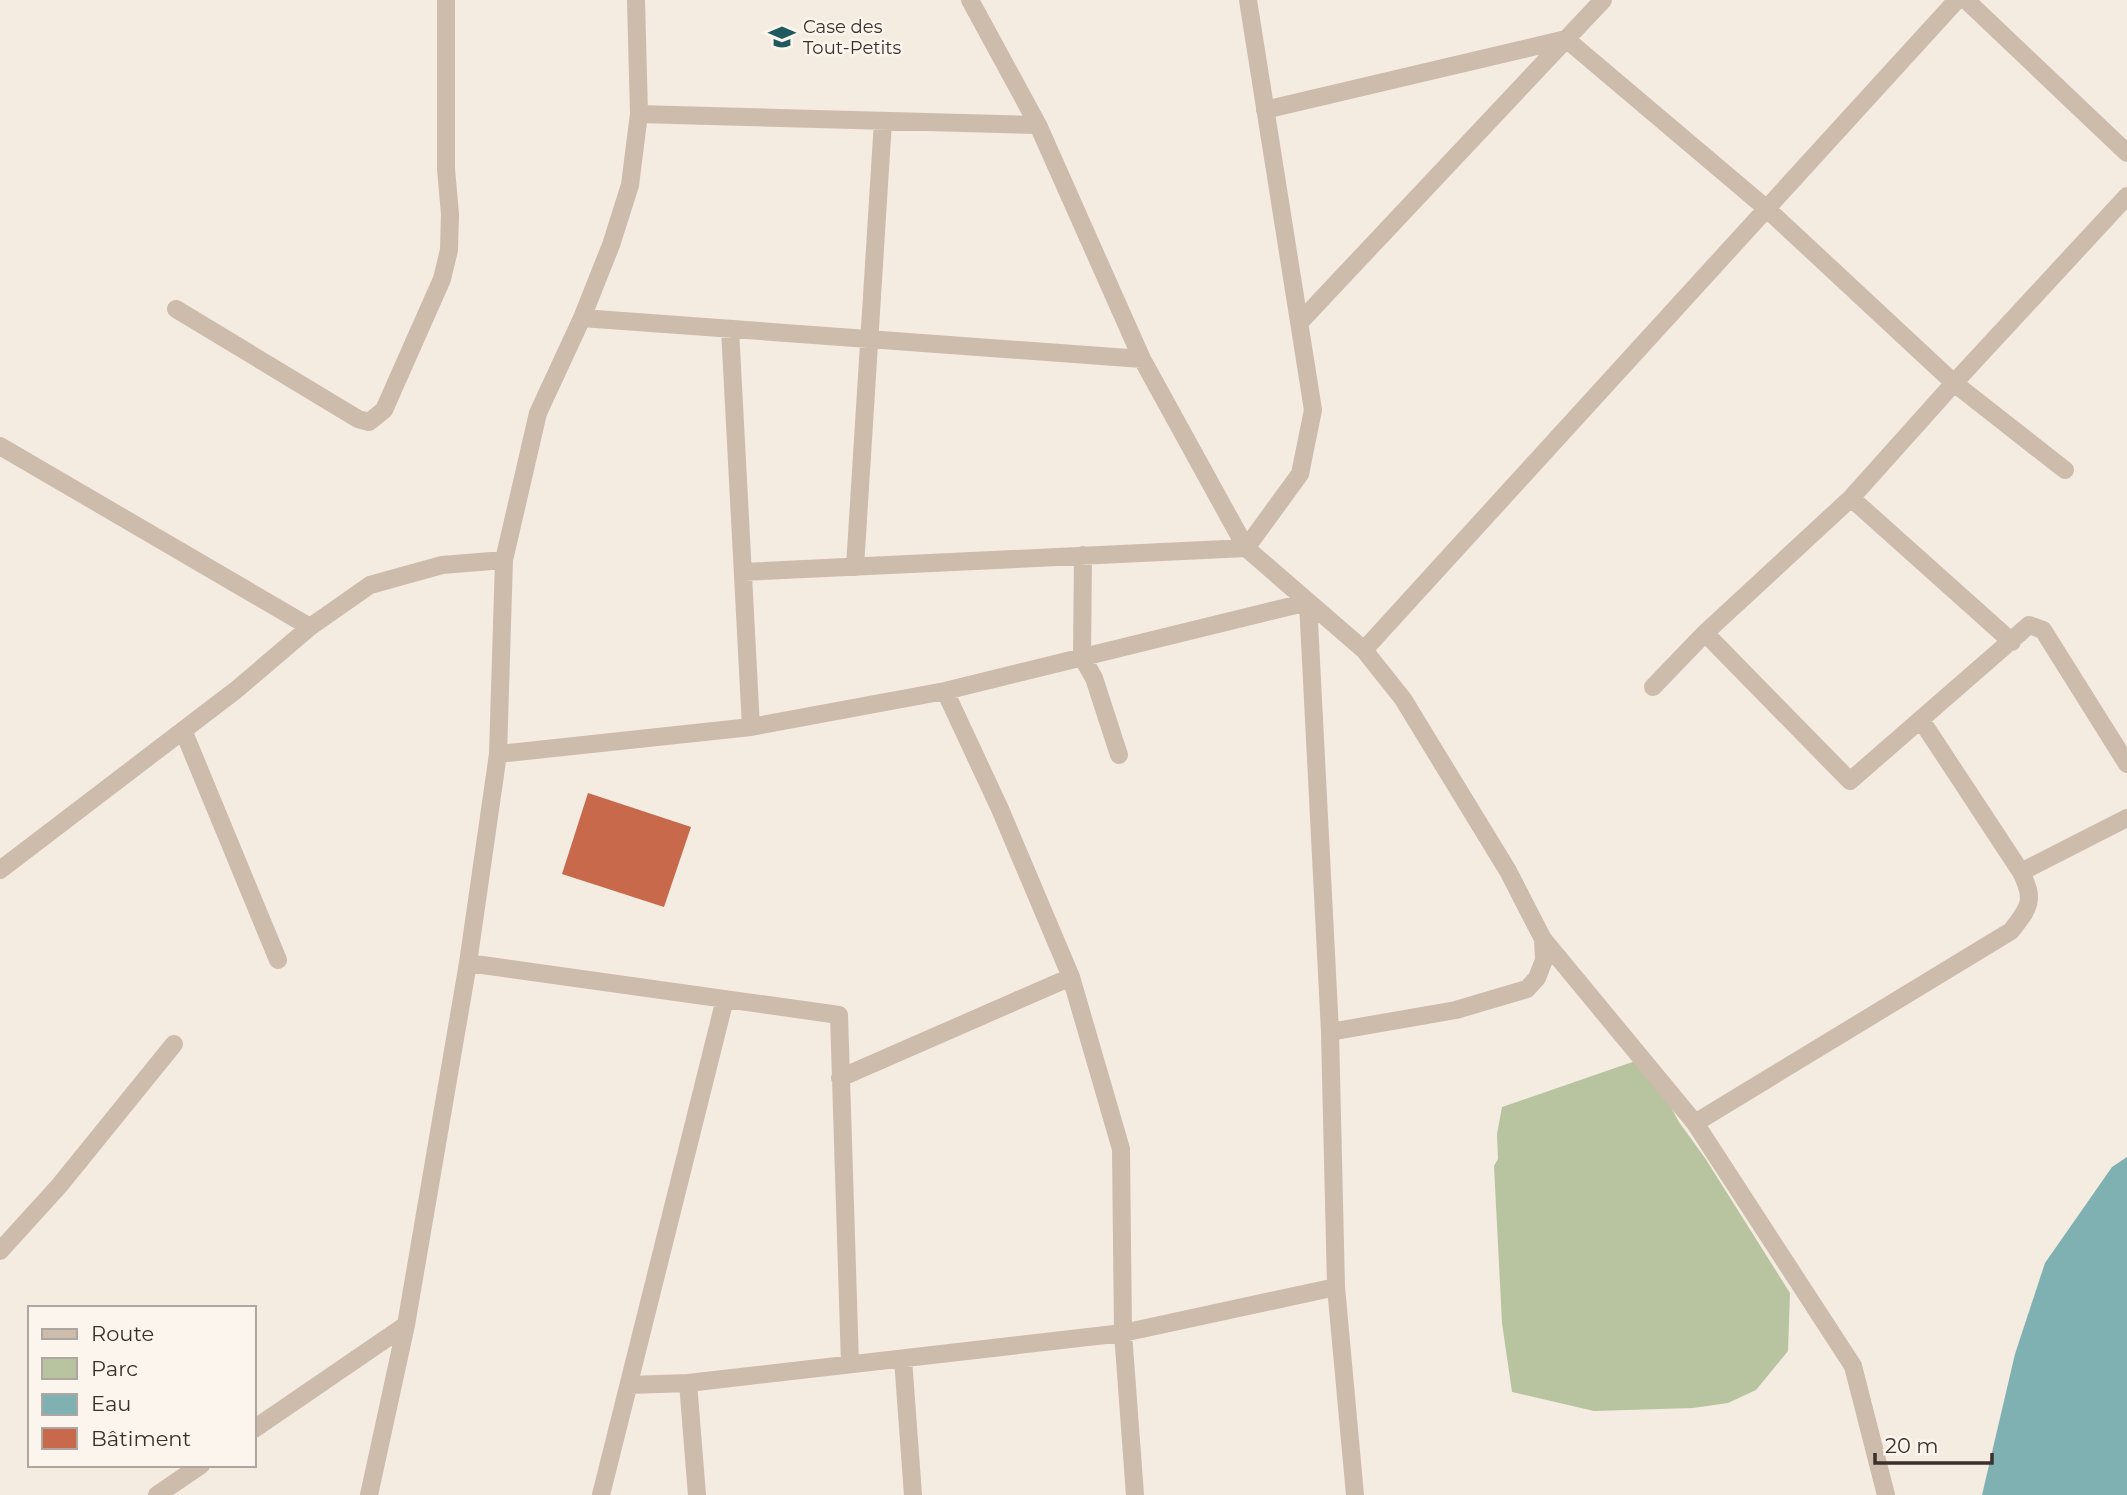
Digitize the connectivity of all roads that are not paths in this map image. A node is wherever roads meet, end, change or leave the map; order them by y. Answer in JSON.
{"nodes":[{"id":1,"x":446,"y":0,"type":"edge"},
{"id":2,"x":636,"y":0,"type":"edge"},
{"id":3,"x":970,"y":0,"type":"edge"},
{"id":4,"x":1248,"y":0,"type":"edge"},
{"id":5,"x":1603,"y":0,"type":"edge"},
{"id":6,"x":1957,"y":0,"type":"edge"},
{"id":7,"x":1966,"y":0,"type":"edge"},
{"id":8,"x":1566,"y":39,"type":"junction"},
{"id":9,"x":1265,"y":110,"type":"junction"},
{"id":10,"x":639,"y":114,"type":"junction"},
{"id":11,"x":883,"y":121,"type":"junction"},
{"id":12,"x":1038,"y":125,"type":"junction"},
{"id":13,"x":2127,"y":153,"type":"edge"},
{"id":14,"x":2127,"y":196,"type":"edge"},
{"id":15,"x":1767,"y":209,"type":"junction"},
{"id":16,"x":176,"y":309,"type":"dead end"},
{"id":17,"x":582,"y":318,"type":"junction"},
{"id":18,"x":1299,"y":323,"type":"junction"},
{"id":19,"x":730,"y":329,"type":"junction"},
{"id":20,"x":869,"y":339,"type":"junction"},
{"id":21,"x":1142,"y":359,"type":"junction"},
{"id":22,"x":1954,"y":383,"type":"junction"},
{"id":23,"x":0,"y":446,"type":"edge"},
{"id":24,"x":2065,"y":470,"type":"dead end"},
{"id":25,"x":1851,"y":498,"type":"junction"},
{"id":26,"x":1246,"y":548,"type":"junction"},
{"id":27,"x":1083,"y":555,"type":"junction"},
{"id":28,"x":504,"y":560,"type":"junction"},
{"id":29,"x":855,"y":567,"type":"junction"},
{"id":30,"x":743,"y":572,"type":"junction"},
{"id":31,"x":1308,"y":602,"type":"junction"},
{"id":32,"x":310,"y":627,"type":"junction"},
{"id":33,"x":1705,"y":633,"type":"junction"},
{"id":34,"x":2012,"y":642,"type":"junction"},
{"id":35,"x":1364,"y":650,"type":"junction"},
{"id":36,"x":1082,"y":657,"type":"junction"},
{"id":37,"x":1653,"y":687,"type":"dead end"},
{"id":38,"x":945,"y":691,"type":"junction"},
{"id":39,"x":1921,"y":720,"type":"junction"},
{"id":40,"x":751,"y":727,"type":"junction"},
{"id":41,"x":183,"y":730,"type":"junction"},
{"id":42,"x":498,"y":754,"type":"junction"},
{"id":43,"x":1119,"y":755,"type":"dead end"},
{"id":44,"x":2127,"y":764,"type":"edge"},
{"id":45,"x":2127,"y":818,"type":"edge"},
{"id":46,"x":0,"y":870,"type":"edge"},
{"id":47,"x":2021,"y":872,"type":"junction"},
{"id":48,"x":1543,"y":939,"type":"junction"},
{"id":49,"x":278,"y":960,"type":"dead end"},
{"id":50,"x":468,"y":963,"type":"junction"},
{"id":51,"x":1072,"y":977,"type":"junction"},
{"id":52,"x":725,"y":999,"type":"junction"},
{"id":53,"x":1330,"y":1032,"type":"junction"},
{"id":54,"x":174,"y":1044,"type":"dead end"},
{"id":55,"x":840,"y":1078,"type":"junction"},
{"id":56,"x":1695,"y":1123,"type":"junction"},
{"id":57,"x":0,"y":1251,"type":"edge"},
{"id":58,"x":1336,"y":1287,"type":"junction"},
{"id":59,"x":406,"y":1325,"type":"junction"},
{"id":60,"x":1123,"y":1333,"type":"junction"},
{"id":61,"x":903,"y":1359,"type":"junction"},
{"id":62,"x":850,"y":1364,"type":"junction"},
{"id":63,"x":688,"y":1383,"type":"junction"},
{"id":64,"x":629,"y":1385,"type":"junction"},
{"id":65,"x":256,"y":1428,"type":"edge"},
{"id":66,"x":198,"y":1467,"type":"edge"},
{"id":67,"x":157,"y":1495,"type":"edge"},
{"id":68,"x":369,"y":1495,"type":"edge"},
{"id":69,"x":601,"y":1495,"type":"edge"},
{"id":70,"x":696,"y":1495,"type":"edge"},
{"id":71,"x":913,"y":1495,"type":"edge"},
{"id":72,"x":1135,"y":1495,"type":"edge"},
{"id":73,"x":1354,"y":1495,"type":"edge"},
{"id":74,"x":1886,"y":1495,"type":"edge"}],
"edges":[{"from":1,"to":16,"type":"street"},
{"from":2,"to":10,"type":"street"},
{"from":3,"to":12,"type":"street"},
{"from":4,"to":9,"type":"street"},
{"from":5,"to":8,"type":"street"},
{"from":6,"to":15,"type":"street"},
{"from":7,"to":13,"type":"street"},
{"from":8,"to":9,"type":"street"},
{"from":8,"to":15,"type":"street"},
{"from":8,"to":18,"type":"street"},
{"from":9,"to":18,"type":"street"},
{"from":10,"to":11,"type":"street"},
{"from":10,"to":17,"type":"street"},
{"from":11,"to":12,"type":"street"},
{"from":11,"to":20,"type":"street"},
{"from":12,"to":21,"type":"street"},
{"from":14,"to":22,"type":"street"},
{"from":15,"to":22,"type":"street"},
{"from":15,"to":35,"type":"street"},
{"from":17,"to":19,"type":"street"},
{"from":17,"to":28,"type":"street"},
{"from":18,"to":26,"type":"street"},
{"from":19,"to":20,"type":"street"},
{"from":19,"to":30,"type":"street"},
{"from":20,"to":21,"type":"street"},
{"from":20,"to":29,"type":"street"},
{"from":21,"to":26,"type":"street"},
{"from":22,"to":24,"type":"street"},
{"from":22,"to":25,"type":"street"},
{"from":23,"to":32,"type":"street"},
{"from":25,"to":33,"type":"street"},
{"from":25,"to":34,"type":"street"},
{"from":26,"to":27,"type":"street"},
{"from":26,"to":31,"type":"street"},
{"from":27,"to":29,"type":"street"},
{"from":27,"to":36,"type":"street"},
{"from":28,"to":32,"type":"street"},
{"from":28,"to":42,"type":"street"},
{"from":29,"to":30,"type":"street"},
{"from":30,"to":40,"type":"street"},
{"from":31,"to":35,"type":"street"},
{"from":31,"to":36,"type":"street"},
{"from":31,"to":53,"type":"street"},
{"from":32,"to":41,"type":"street"},
{"from":33,"to":37,"type":"street"},
{"from":33,"to":39,"type":"street"},
{"from":34,"to":39,"type":"street"},
{"from":34,"to":44,"type":"street"},
{"from":35,"to":48,"type":"street"},
{"from":36,"to":38,"type":"street"},
{"from":36,"to":43,"type":"street"},
{"from":38,"to":40,"type":"street"},
{"from":38,"to":51,"type":"street"},
{"from":39,"to":47,"type":"street"},
{"from":40,"to":42,"type":"street"},
{"from":41,"to":46,"type":"street"},
{"from":41,"to":49,"type":"street"},
{"from":42,"to":50,"type":"street"},
{"from":45,"to":47,"type":"street"},
{"from":47,"to":56,"type":"street"},
{"from":48,"to":53,"type":"street"},
{"from":48,"to":56,"type":"street"},
{"from":50,"to":52,"type":"street"},
{"from":50,"to":59,"type":"street"},
{"from":51,"to":55,"type":"street"},
{"from":51,"to":60,"type":"street"},
{"from":52,"to":55,"type":"street"},
{"from":52,"to":64,"type":"street"},
{"from":53,"to":58,"type":"street"},
{"from":54,"to":57,"type":"street"},
{"from":55,"to":62,"type":"street"},
{"from":56,"to":74,"type":"street"},
{"from":58,"to":60,"type":"street"},
{"from":58,"to":73,"type":"street"},
{"from":59,"to":65,"type":"street"},
{"from":59,"to":68,"type":"street"},
{"from":60,"to":61,"type":"street"},
{"from":60,"to":72,"type":"street"},
{"from":61,"to":62,"type":"street"},
{"from":61,"to":71,"type":"street"},
{"from":62,"to":63,"type":"street"},
{"from":63,"to":64,"type":"street"},
{"from":63,"to":70,"type":"street"},
{"from":64,"to":69,"type":"street"},
{"from":66,"to":67,"type":"street"}]}
